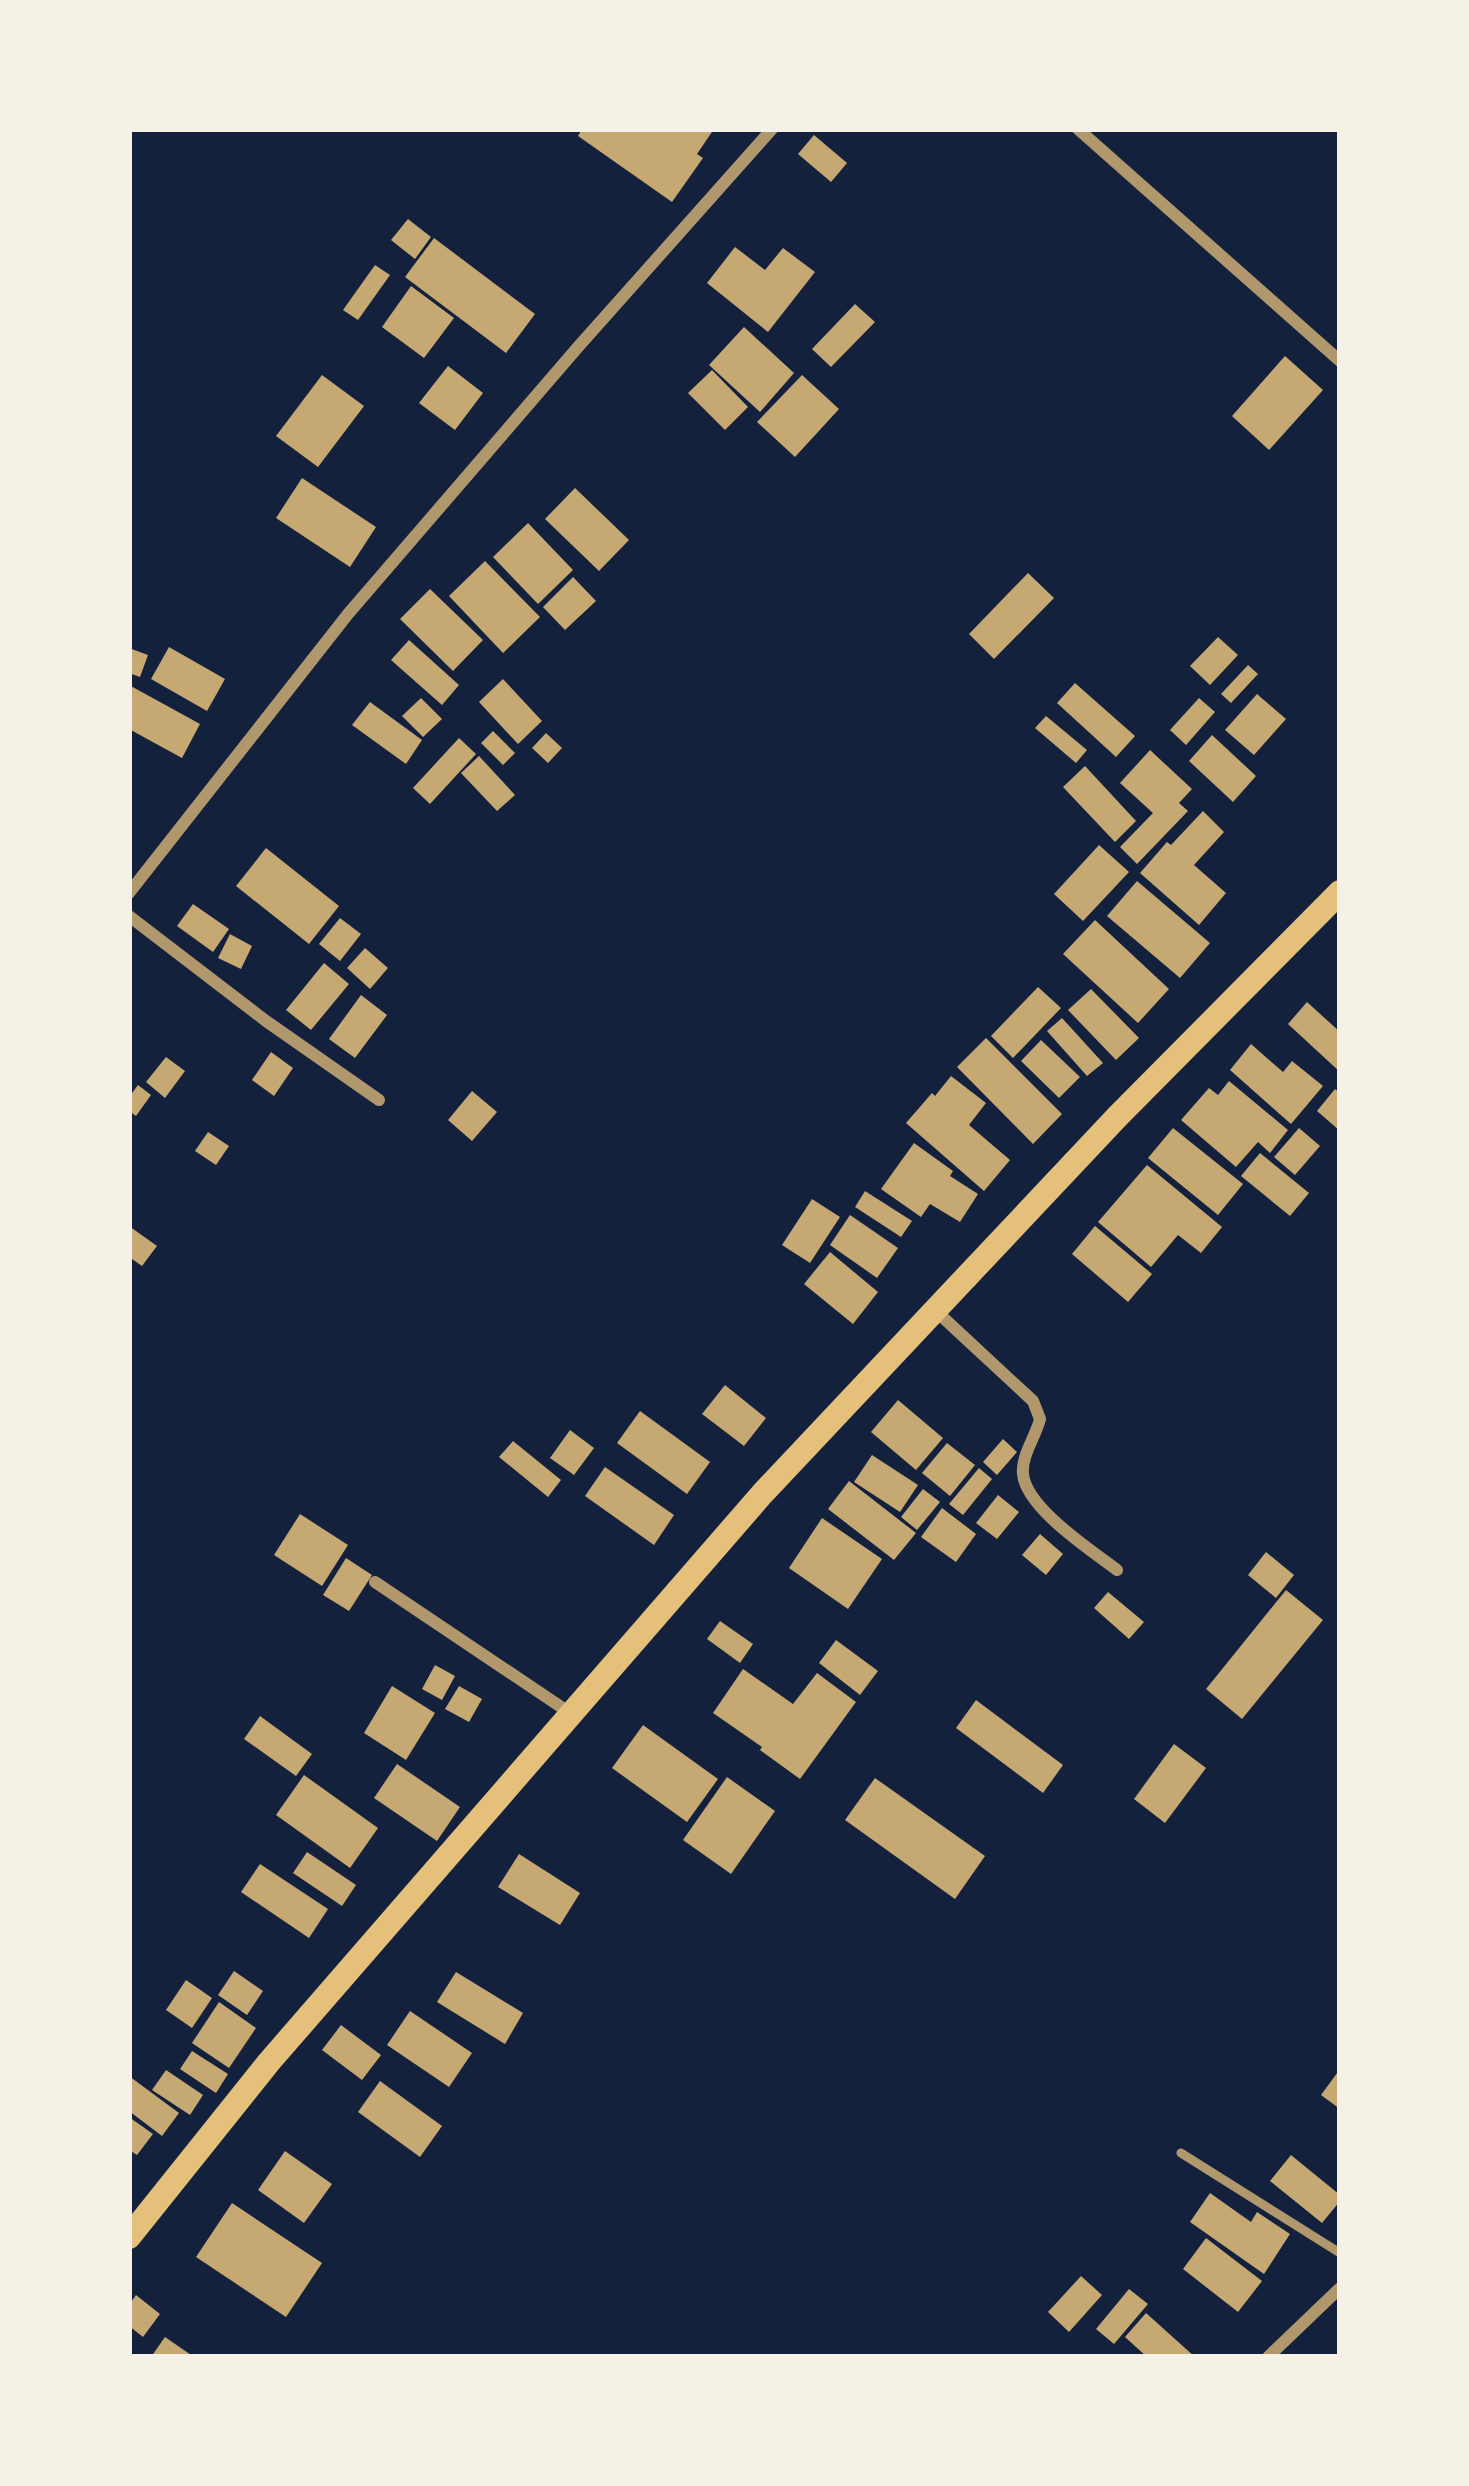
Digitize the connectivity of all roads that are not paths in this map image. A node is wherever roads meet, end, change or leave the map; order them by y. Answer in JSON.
{"nodes":[{"id":1,"x":772,"y":129,"type":"edge"},
{"id":2,"x":1078,"y":129,"type":"edge"},
{"id":3,"x":1340,"y":361,"type":"edge"},
{"id":4,"x":1340,"y":892,"type":"edge"},
{"id":5,"x":129,"y":893,"type":"edge"},
{"id":6,"x":129,"y":916,"type":"edge"},
{"id":7,"x":380,"y":1100,"type":"dead end"},
{"id":8,"x":935,"y":1310,"type":"junction"},
{"id":9,"x":1117,"y":1570,"type":"dead end"},
{"id":10,"x":375,"y":1582,"type":"dead end"},
{"id":11,"x":570,"y":1713,"type":"junction"},
{"id":12,"x":1181,"y":2153,"type":"dead end"},
{"id":13,"x":129,"y":2237,"type":"edge"},
{"id":14,"x":1340,"y":2253,"type":"edge"},
{"id":15,"x":1340,"y":2288,"type":"edge"},
{"id":16,"x":1268,"y":2357,"type":"edge"}],
"edges":[{"from":1,"to":5,"type":"street"},
{"from":2,"to":3,"type":"street"},
{"from":4,"to":8,"type":"main road"},
{"from":6,"to":7,"type":"street"},
{"from":8,"to":9,"type":"street"},
{"from":8,"to":11,"type":"main road"},
{"from":10,"to":11,"type":"street"},
{"from":11,"to":13,"type":"main road"},
{"from":12,"to":14,"type":"lane"},
{"from":15,"to":16,"type":"street"}]}
